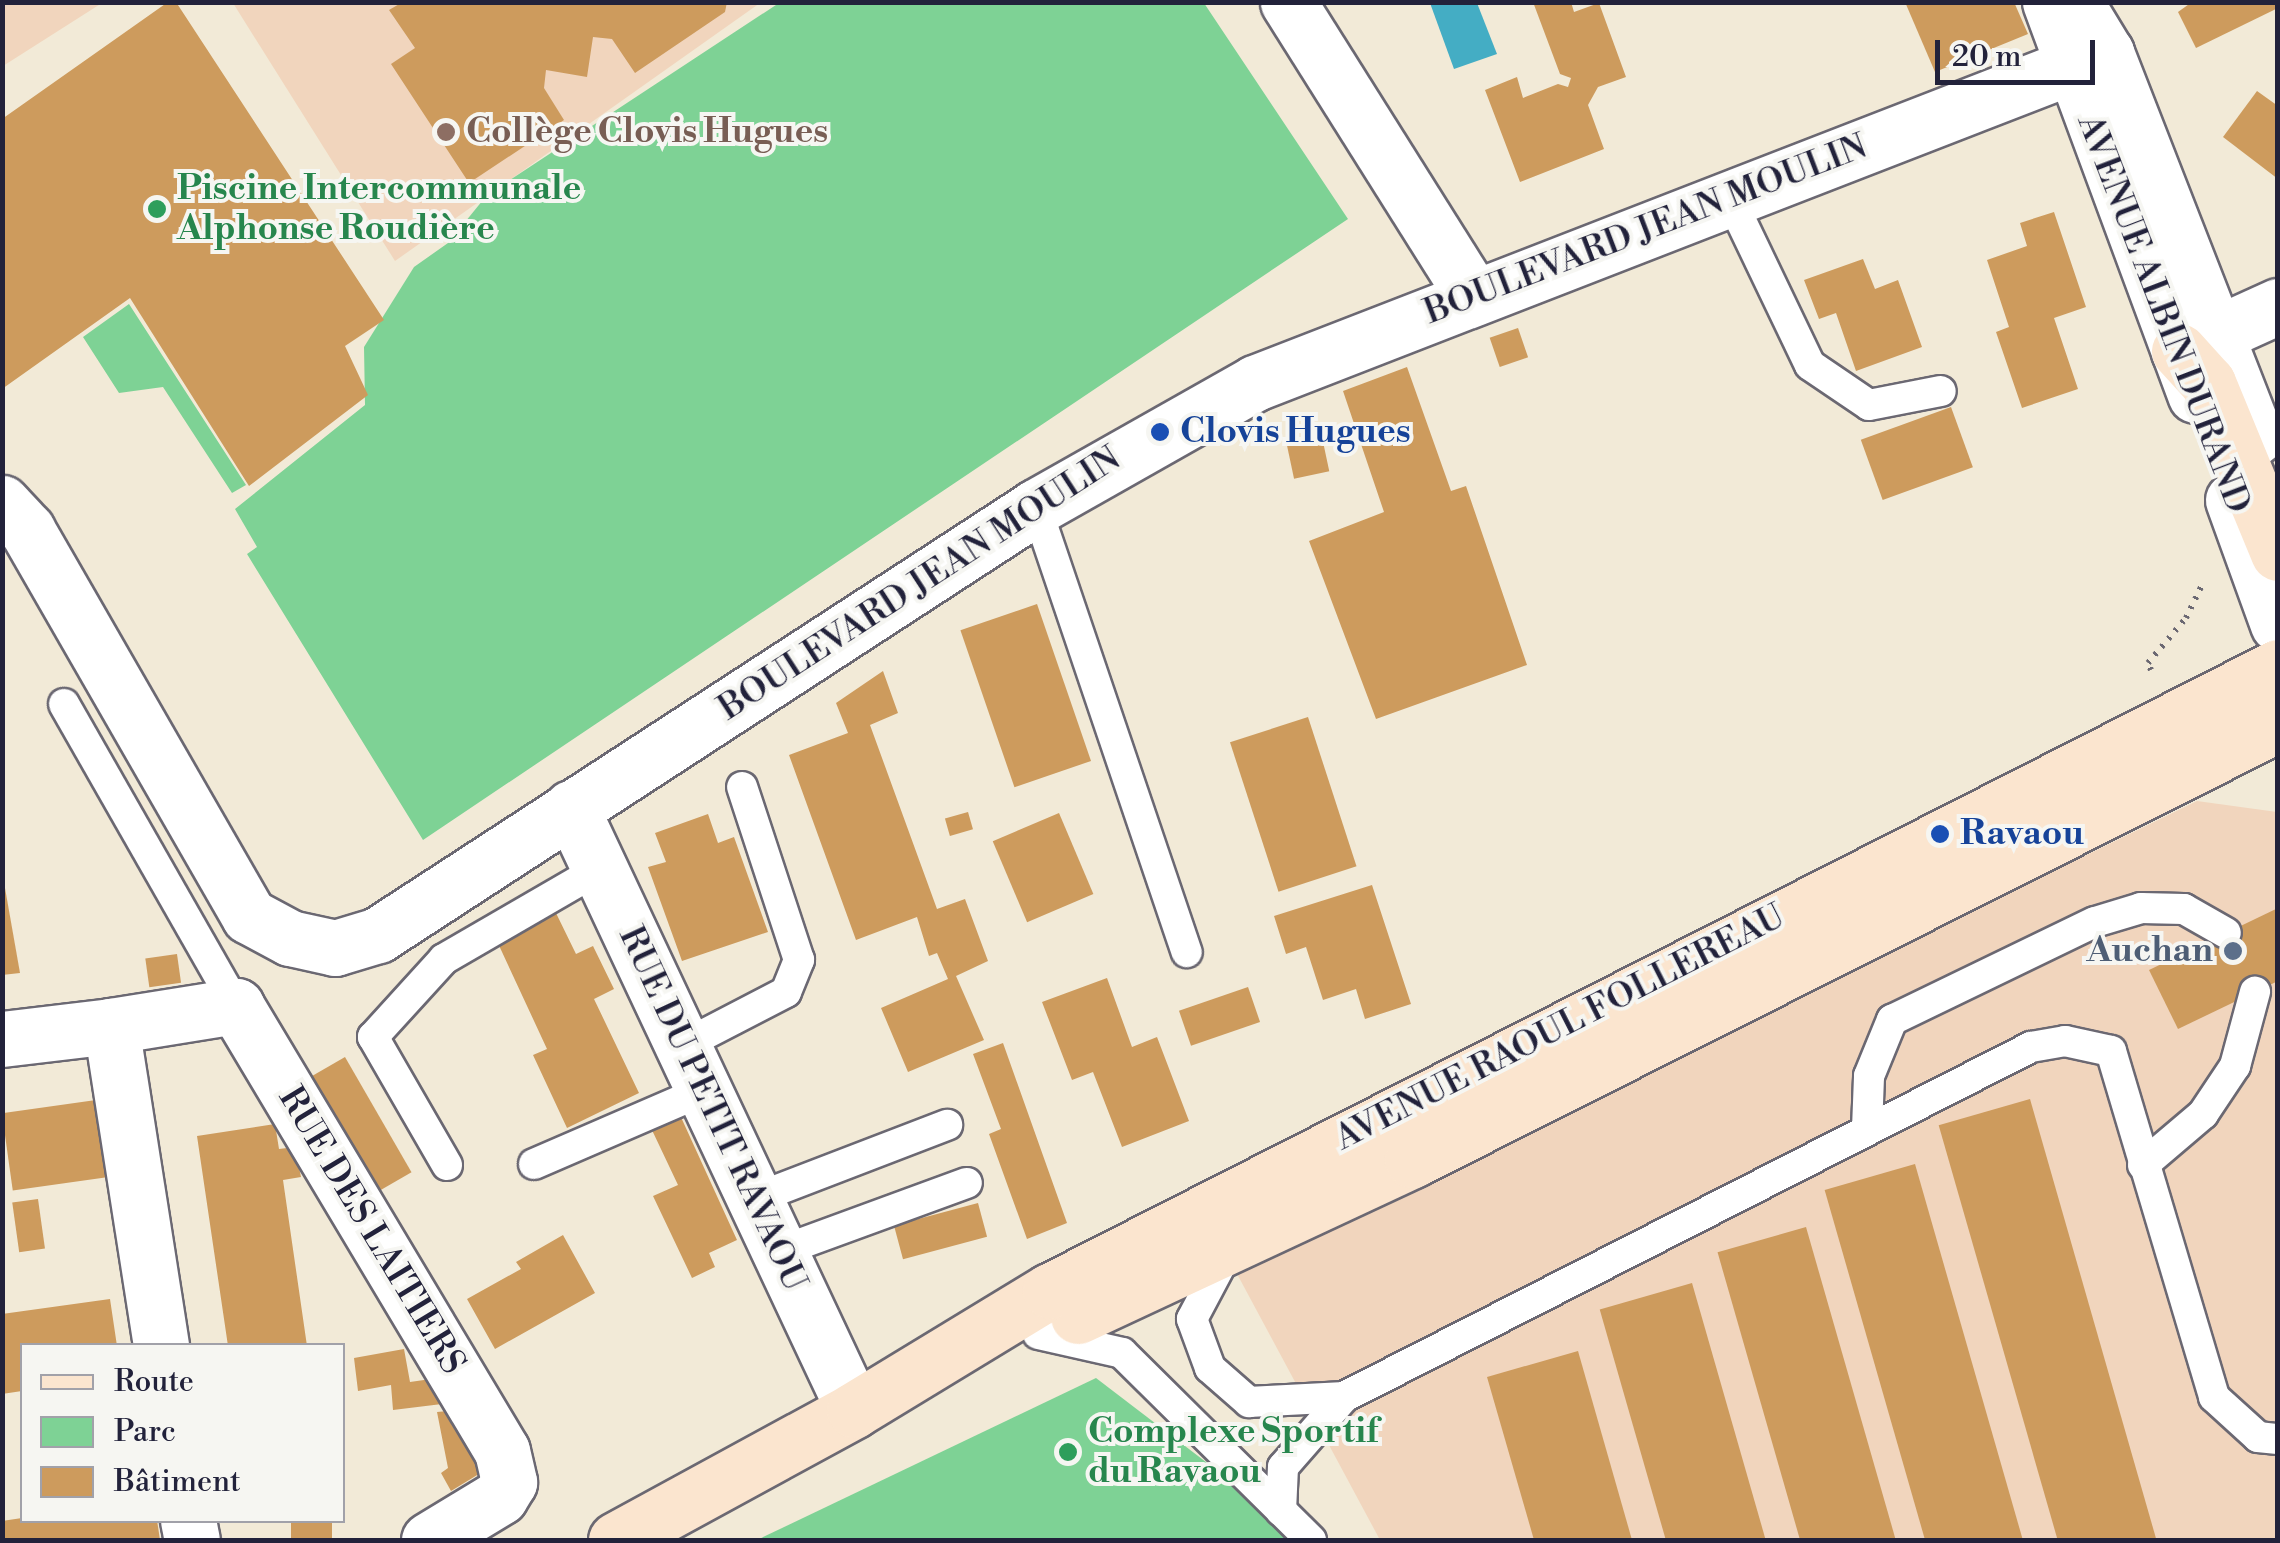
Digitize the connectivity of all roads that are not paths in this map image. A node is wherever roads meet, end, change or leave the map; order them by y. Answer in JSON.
{"nodes":[{"id":1,"x":1288,"y":2,"type":"edge"},
{"id":2,"x":2050,"y":2,"type":"edge"},
{"id":3,"x":2075,"y":2,"type":"edge"},
{"id":4,"x":2088,"y":60,"type":"junction"},
{"id":5,"x":1729,"y":196,"type":"junction"},
{"id":6,"x":1474,"y":297,"type":"junction"},
{"id":7,"x":2278,"y":306,"type":"edge"},
{"id":8,"x":2200,"y":328,"type":"junction"},
{"id":9,"x":1941,"y":390,"type":"dead end"},
{"id":10,"x":2276,"y":489,"type":"edge"},
{"id":11,"x":2,"y":503,"type":"edge"},
{"id":12,"x":1036,"y":508,"type":"junction"},
{"id":13,"x":2278,"y":553,"type":"edge"},
{"id":14,"x":2278,"y":624,"type":"edge"},
{"id":15,"x":2278,"y":667,"type":"edge"},
{"id":16,"x":2278,"y":692,"type":"edge"},
{"id":17,"x":64,"y":704,"type":"dead end"},
{"id":18,"x":2278,"y":724,"type":"edge"},
{"id":19,"x":742,"y":787,"type":"dead end"},
{"id":20,"x":570,"y":808,"type":"junction"},
{"id":21,"x":600,"y":869,"type":"junction"},
{"id":22,"x":1969,"y":882,"type":"junction"},
{"id":23,"x":2226,"y":932,"type":"dead end"},
{"id":24,"x":1187,"y":952,"type":"dead end"},
{"id":25,"x":2255,"y":992,"type":"dead end"},
{"id":26,"x":236,"y":1006,"type":"junction"},
{"id":27,"x":111,"y":1026,"type":"junction"},
{"id":28,"x":2,"y":1040,"type":"edge"},
{"id":29,"x":692,"y":1069,"type":"junction"},
{"id":30,"x":947,"y":1125,"type":"dead end"},
{"id":31,"x":1867,"y":1130,"type":"junction"},
{"id":32,"x":534,"y":1164,"type":"dead end"},
{"id":33,"x":447,"y":1165,"type":"dead end"},
{"id":34,"x":2143,"y":1165,"type":"junction"},
{"id":35,"x":967,"y":1183,"type":"dead end"},
{"id":36,"x":754,"y":1200,"type":"junction"},
{"id":37,"x":1232,"y":1245,"type":"junction"},
{"id":38,"x":778,"y":1252,"type":"junction"},
{"id":39,"x":1038,"y":1334,"type":"junction"},
{"id":40,"x":161,"y":1343,"type":"edge"},
{"id":41,"x":1344,"y":1397,"type":"junction"},
{"id":42,"x":854,"y":1410,"type":"junction"},
{"id":43,"x":2278,"y":1439,"type":"edge"},
{"id":44,"x":1281,"y":1511,"type":"junction"},
{"id":45,"x":429,"y":1540,"type":"edge"},
{"id":46,"x":616,"y":1540,"type":"edge"},
{"id":47,"x":1311,"y":1540,"type":"edge"}],
"edges":[{"from":1,"to":6,"type":"street"},
{"from":2,"to":4,"type":"street","name":"AVENUE ALBIN DURAND"},
{"from":3,"to":4,"type":"street","name":"AVENUE ALBIN DURAND"},
{"from":4,"to":5,"type":"street","name":"BOULEVARD JEAN MOULIN"},
{"from":4,"to":8,"type":"street","name":"AVENUE ALBIN DURAND"},
{"from":5,"to":6,"type":"street","name":"BOULEVARD JEAN MOULIN"},
{"from":5,"to":9,"type":"lane"},
{"from":6,"to":12,"type":"street","name":"BOULEVARD JEAN MOULIN"},
{"from":7,"to":8,"type":"street"},
{"from":8,"to":10,"type":"street","name":"AVENUE ALBIN DURAND"},
{"from":8,"to":13,"type":"main road"},
{"from":8,"to":14,"type":"street","name":"AVENUE ALBIN DURAND"},
{"from":11,"to":20,"type":"street","name":"BOULEVARD JEAN MOULIN"},
{"from":12,"to":20,"type":"street","name":"BOULEVARD JEAN MOULIN"},
{"from":12,"to":24,"type":"lane"},
{"from":15,"to":42,"type":"main road","name":"AVENUE RAOUL FOLLEREAU"},
{"from":16,"to":22,"type":"street"},
{"from":17,"to":26,"type":"lane"},
{"from":18,"to":22,"type":"main road","name":"AVENUE RAOUL FOLLEREAU"},
{"from":19,"to":29,"type":"lane"},
{"from":20,"to":21,"type":"street","name":"RUE DU PETIT RAVAOU"},
{"from":21,"to":29,"type":"street","name":"RUE DU PETIT RAVAOU"},
{"from":21,"to":33,"type":"lane"},
{"from":22,"to":37,"type":"main road","name":"AVENUE RAOUL FOLLEREAU"},
{"from":23,"to":31,"type":"lane"},
{"from":25,"to":34,"type":"lane"},
{"from":26,"to":27,"type":"street"},
{"from":26,"to":45,"type":"street","name":"RUE DES LAITIERS"},
{"from":27,"to":28,"type":"street"},
{"from":27,"to":40,"type":"street"},
{"from":29,"to":32,"type":"lane"},
{"from":29,"to":36,"type":"street","name":"RUE DU PETIT RAVAOU"},
{"from":30,"to":36,"type":"lane"},
{"from":31,"to":34,"type":"lane"},
{"from":31,"to":41,"type":"lane"},
{"from":34,"to":43,"type":"lane"},
{"from":35,"to":38,"type":"lane"},
{"from":36,"to":38,"type":"street","name":"RUE DU PETIT RAVAOU"},
{"from":37,"to":39,"type":"main road","name":"AVENUE RAOUL FOLLEREAU"},
{"from":37,"to":41,"type":"lane"},
{"from":38,"to":42,"type":"street","name":"RUE DU PETIT RAVAOU"},
{"from":39,"to":42,"type":"main road","name":"AVENUE RAOUL FOLLEREAU"},
{"from":39,"to":44,"type":"lane"},
{"from":41,"to":44,"type":"lane"},
{"from":42,"to":46,"type":"main road","name":"AVENUE RAOUL FOLLEREAU"},
{"from":44,"to":47,"type":"lane"}]}
